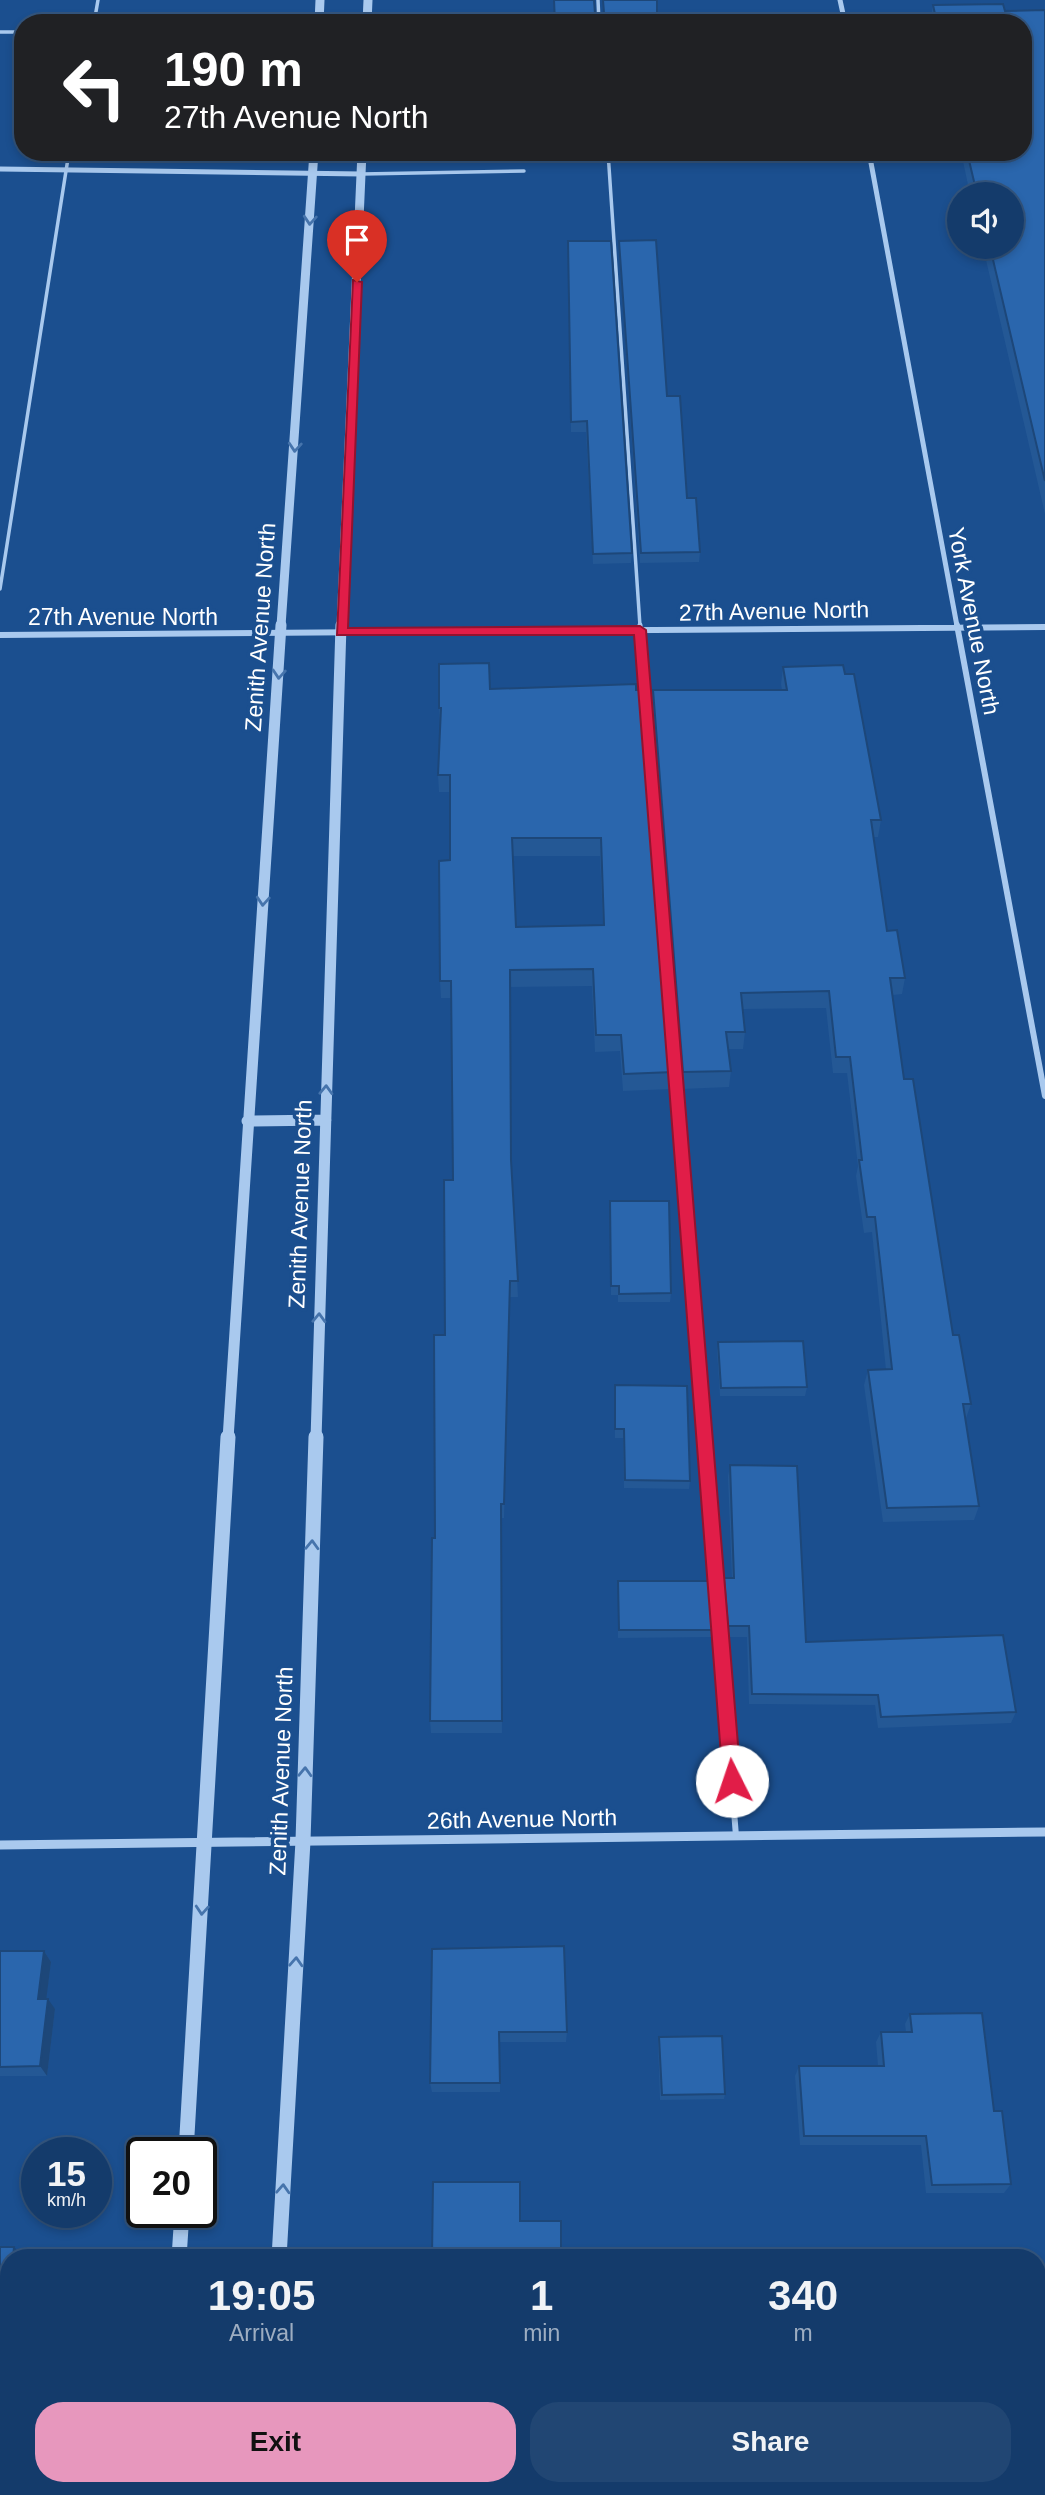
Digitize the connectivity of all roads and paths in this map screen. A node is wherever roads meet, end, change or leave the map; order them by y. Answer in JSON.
{"nodes":[{"id":1,"x":67,"y":161,"type":"edge"},
{"id":2,"x":314,"y":161,"type":"edge"},
{"id":3,"x":362,"y":161,"type":"edge"},
{"id":4,"x":609,"y":161,"type":"edge"},
{"id":5,"x":871,"y":161,"type":"edge"},
{"id":6,"x":0,"y":169,"type":"edge"},
{"id":7,"x":66,"y":169,"type":"junction"},
{"id":8,"x":524,"y":171,"type":"dead end"},
{"id":9,"x":313,"y":174,"type":"junction"},
{"id":10,"x":362,"y":174,"type":"junction"},
{"id":11,"x":0,"y":589,"type":"edge"},
{"id":12,"x":1045,"y":626,"type":"edge"},
{"id":13,"x":957,"y":627,"type":"junction"},
{"id":14,"x":640,"y":630,"type":"junction"},
{"id":15,"x":341,"y":632,"type":"junction"},
{"id":16,"x":282,"y":633,"type":"junction"},
{"id":17,"x":0,"y":635,"type":"edge"},
{"id":18,"x":1045,"y":1096,"type":"edge"},
{"id":19,"x":326,"y":1120,"type":"junction"},
{"id":20,"x":247,"y":1121,"type":"junction"},
{"id":21,"x":1045,"y":1832,"type":"edge"},
{"id":22,"x":736,"y":1836,"type":"junction"},
{"id":23,"x":303,"y":1840,"type":"junction"},
{"id":24,"x":206,"y":1842,"type":"junction"},
{"id":25,"x":0,"y":1845,"type":"edge"},
{"id":26,"x":187,"y":2137,"type":"edge"},
{"id":27,"x":181,"y":2228,"type":"edge"},
{"id":28,"x":180,"y":2249,"type":"edge"},
{"id":29,"x":280,"y":2249,"type":"edge"}],
"edges":[{"from":1,"to":7,"type":"lane"},
{"from":2,"to":9,"type":"street","name":"Zenith Avenue North"},
{"from":3,"to":10,"type":"street","name":"Zenith Avenue North"},
{"from":4,"to":14,"type":"lane"},
{"from":5,"to":13,"type":"street","name":"York Avenue North"},
{"from":6,"to":7,"type":"street"},
{"from":7,"to":9,"type":"street"},
{"from":7,"to":11,"type":"lane"},
{"from":8,"to":10,"type":"lane"},
{"from":9,"to":10,"type":"street"},
{"from":9,"to":16,"type":"street","name":"Zenith Avenue North","one_way":true},
{"from":10,"to":15,"type":"street","name":"Zenith Avenue North"},
{"from":12,"to":13,"type":"street","name":"27th Avenue North"},
{"from":13,"to":14,"type":"street","name":"27th Avenue North"},
{"from":13,"to":18,"type":"street","name":"York Avenue North"},
{"from":14,"to":15,"type":"street","name":"27th Avenue North"},
{"from":14,"to":22,"type":"lane"},
{"from":15,"to":16,"type":"street","name":"27th Avenue North"},
{"from":19,"to":15,"type":"street","name":"Zenith Avenue North","one_way":true},
{"from":16,"to":17,"type":"street","name":"27th Avenue North"},
{"from":16,"to":20,"type":"street","name":"Zenith Avenue North","one_way":true},
{"from":19,"to":20,"type":"street"},
{"from":23,"to":19,"type":"street","name":"Zenith Avenue North","one_way":true},
{"from":20,"to":24,"type":"street","name":"Zenith Avenue North"},
{"from":21,"to":22,"type":"street","name":"26th Avenue North"},
{"from":22,"to":23,"type":"street","name":"26th Avenue North"},
{"from":23,"to":24,"type":"street","name":"26th Avenue North"},
{"from":29,"to":23,"type":"street","name":"Zenith Avenue North","one_way":true},
{"from":24,"to":25,"type":"street","name":"26th Avenue North"},
{"from":24,"to":26,"type":"street","name":"Zenith Avenue North","one_way":true},
{"from":27,"to":28,"type":"street"}]}
